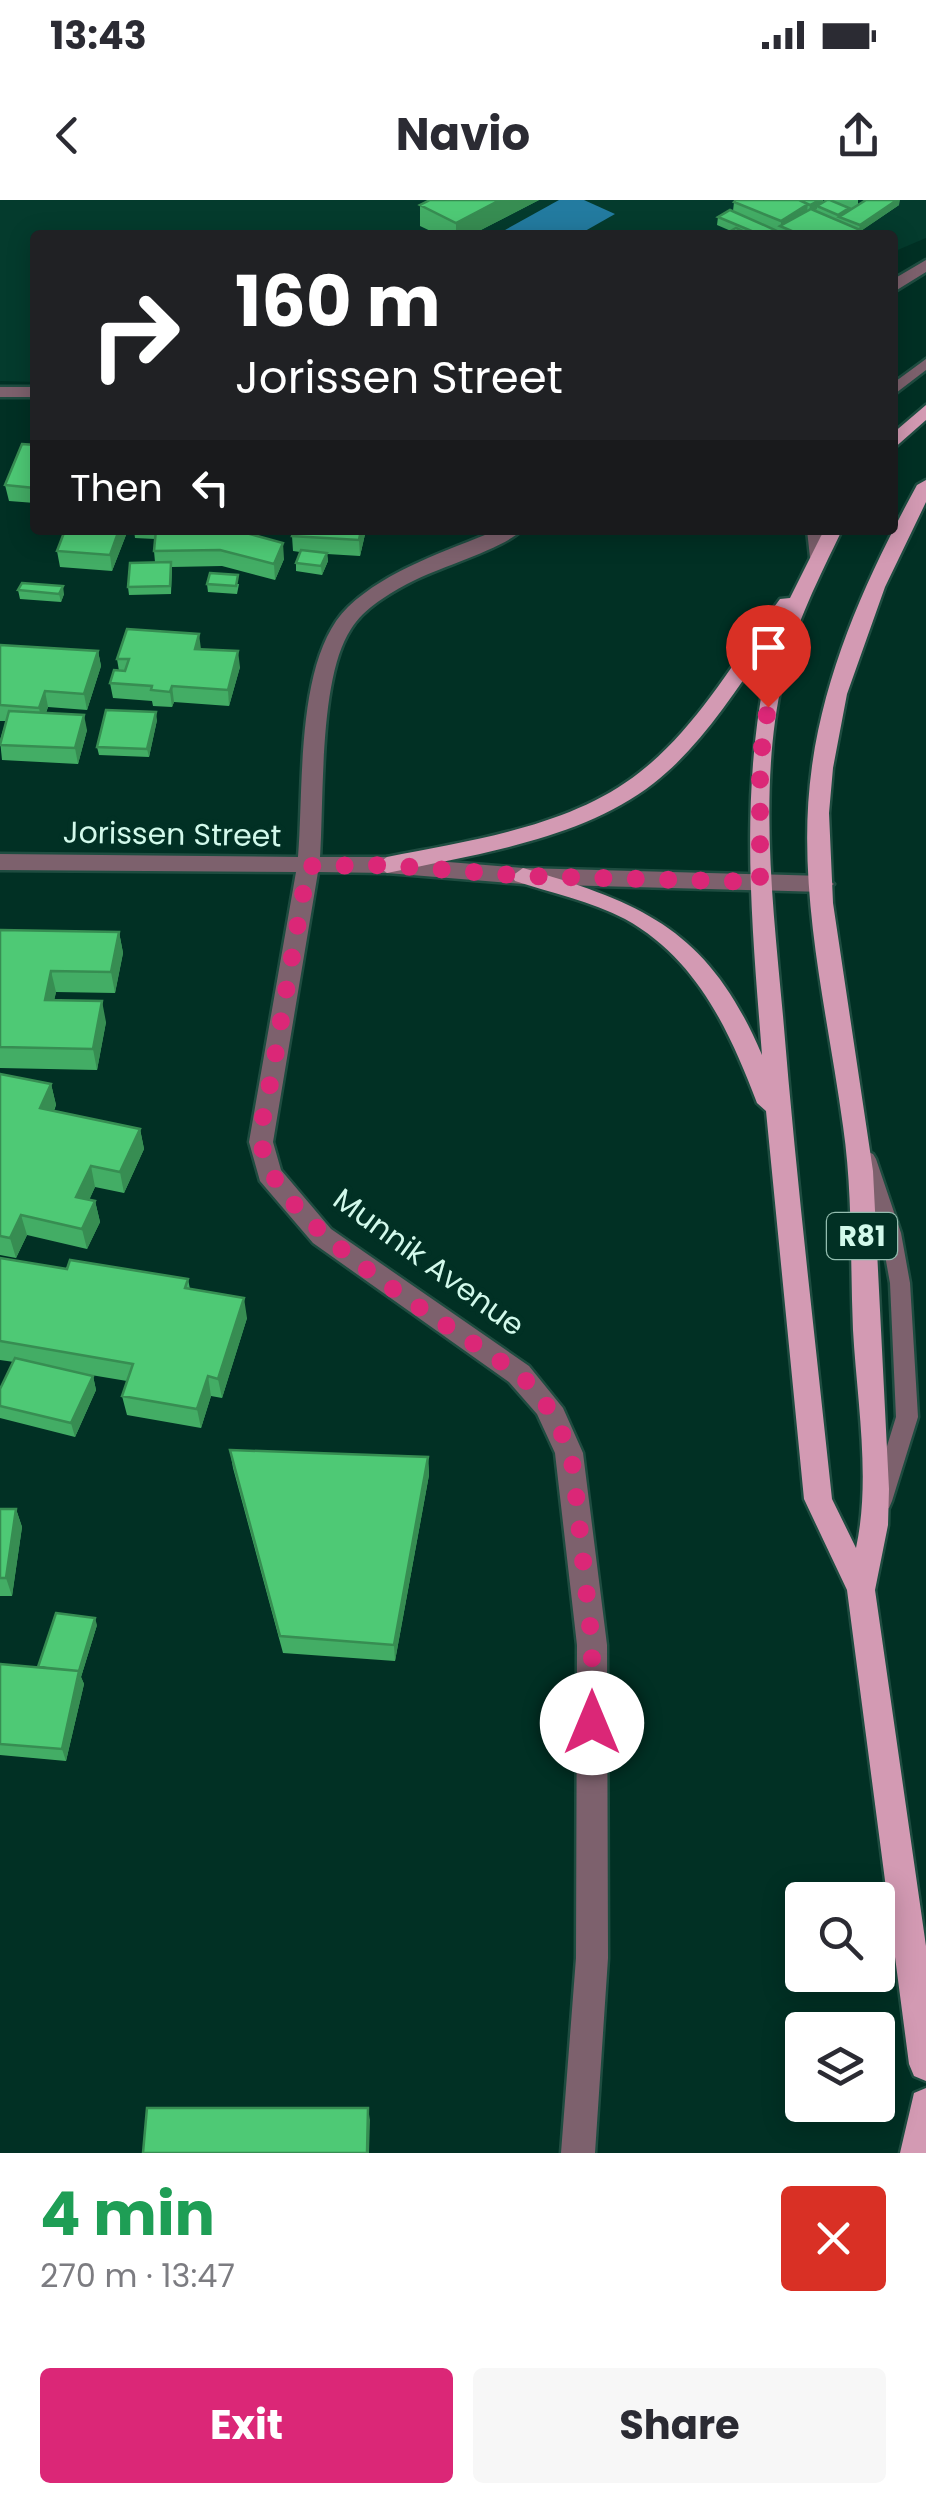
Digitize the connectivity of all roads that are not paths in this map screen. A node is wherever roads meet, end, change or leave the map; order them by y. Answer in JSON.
{"nodes":[{"id":1,"x":926,"y":265,"type":"edge"},
{"id":2,"x":898,"y":284,"type":"edge"},
{"id":3,"x":926,"y":362,"type":"edge"},
{"id":4,"x":898,"y":387,"type":"edge"},
{"id":5,"x":0,"y":392,"type":"edge"},
{"id":6,"x":30,"y":392,"type":"edge"},
{"id":7,"x":926,"y":410,"type":"edge"},
{"id":8,"x":898,"y":439,"type":"edge"},
{"id":9,"x":926,"y":485,"type":"edge"},
{"id":10,"x":502,"y":535,"type":"edge"},
{"id":11,"x":814,"y":535,"type":"edge"},
{"id":12,"x":830,"y":535,"type":"edge"},
{"id":13,"x":814,"y":565,"type":"junction"},
{"id":14,"x":0,"y":862,"type":"edge"},
{"id":15,"x":387,"y":865,"type":"junction"},
{"id":16,"x":308,"y":866,"type":"junction"},
{"id":17,"x":524,"y":876,"type":"junction"},
{"id":18,"x":760,"y":882,"type":"junction"},
{"id":19,"x":823,"y":884,"type":"junction"},
{"id":20,"x":780,"y":1132,"type":"junction"},
{"id":21,"x":857,"y":1134,"type":"junction"},
{"id":22,"x":875,"y":1519,"type":"junction"},
{"id":23,"x":860,"y":1590,"type":"junction"},
{"id":24,"x":926,"y":2064,"type":"edge"},
{"id":25,"x":926,"y":2105,"type":"edge"},
{"id":26,"x":578,"y":2153,"type":"edge"},
{"id":27,"x":918,"y":2153,"type":"edge"}],
"edges":[{"from":1,"to":2,"type":"street"},
{"from":3,"to":4,"type":"lane"},
{"from":5,"to":6,"type":"street"},
{"from":7,"to":8,"type":"main road"},
{"from":9,"to":19,"type":"main road","number":"R81"},
{"from":10,"to":16,"type":"street","name":"Munnik Avenue"},
{"from":11,"to":13,"type":"lane"},
{"from":12,"to":13,"type":"main road","number":"R81"},
{"from":13,"to":15,"type":"main road"},
{"from":13,"to":18,"type":"main road","number":"R81"},
{"from":14,"to":16,"type":"street","name":"Jorissen Street"},
{"from":15,"to":16,"type":"street","name":"Jorissen Street"},
{"from":15,"to":17,"type":"street","name":"Jorissen Street"},
{"from":16,"to":26,"type":"street","name":"Munnik Avenue"},
{"from":17,"to":18,"type":"street","name":"Jorissen Street"},
{"from":17,"to":20,"type":"main road"},
{"from":18,"to":19,"type":"street","name":"Jorissen Street"},
{"from":18,"to":20,"type":"main road","number":"R81"},
{"from":19,"to":21,"type":"main road","number":"R81"},
{"from":20,"to":23,"type":"main road","number":"R81"},
{"from":21,"to":22,"type":"main road","number":"R81"},
{"from":21,"to":22,"type":"lane"},
{"from":22,"to":23,"type":"main road","number":"R81"},
{"from":23,"to":24,"type":"main road","number":"R81"},
{"from":25,"to":27,"type":"main road"}]}
